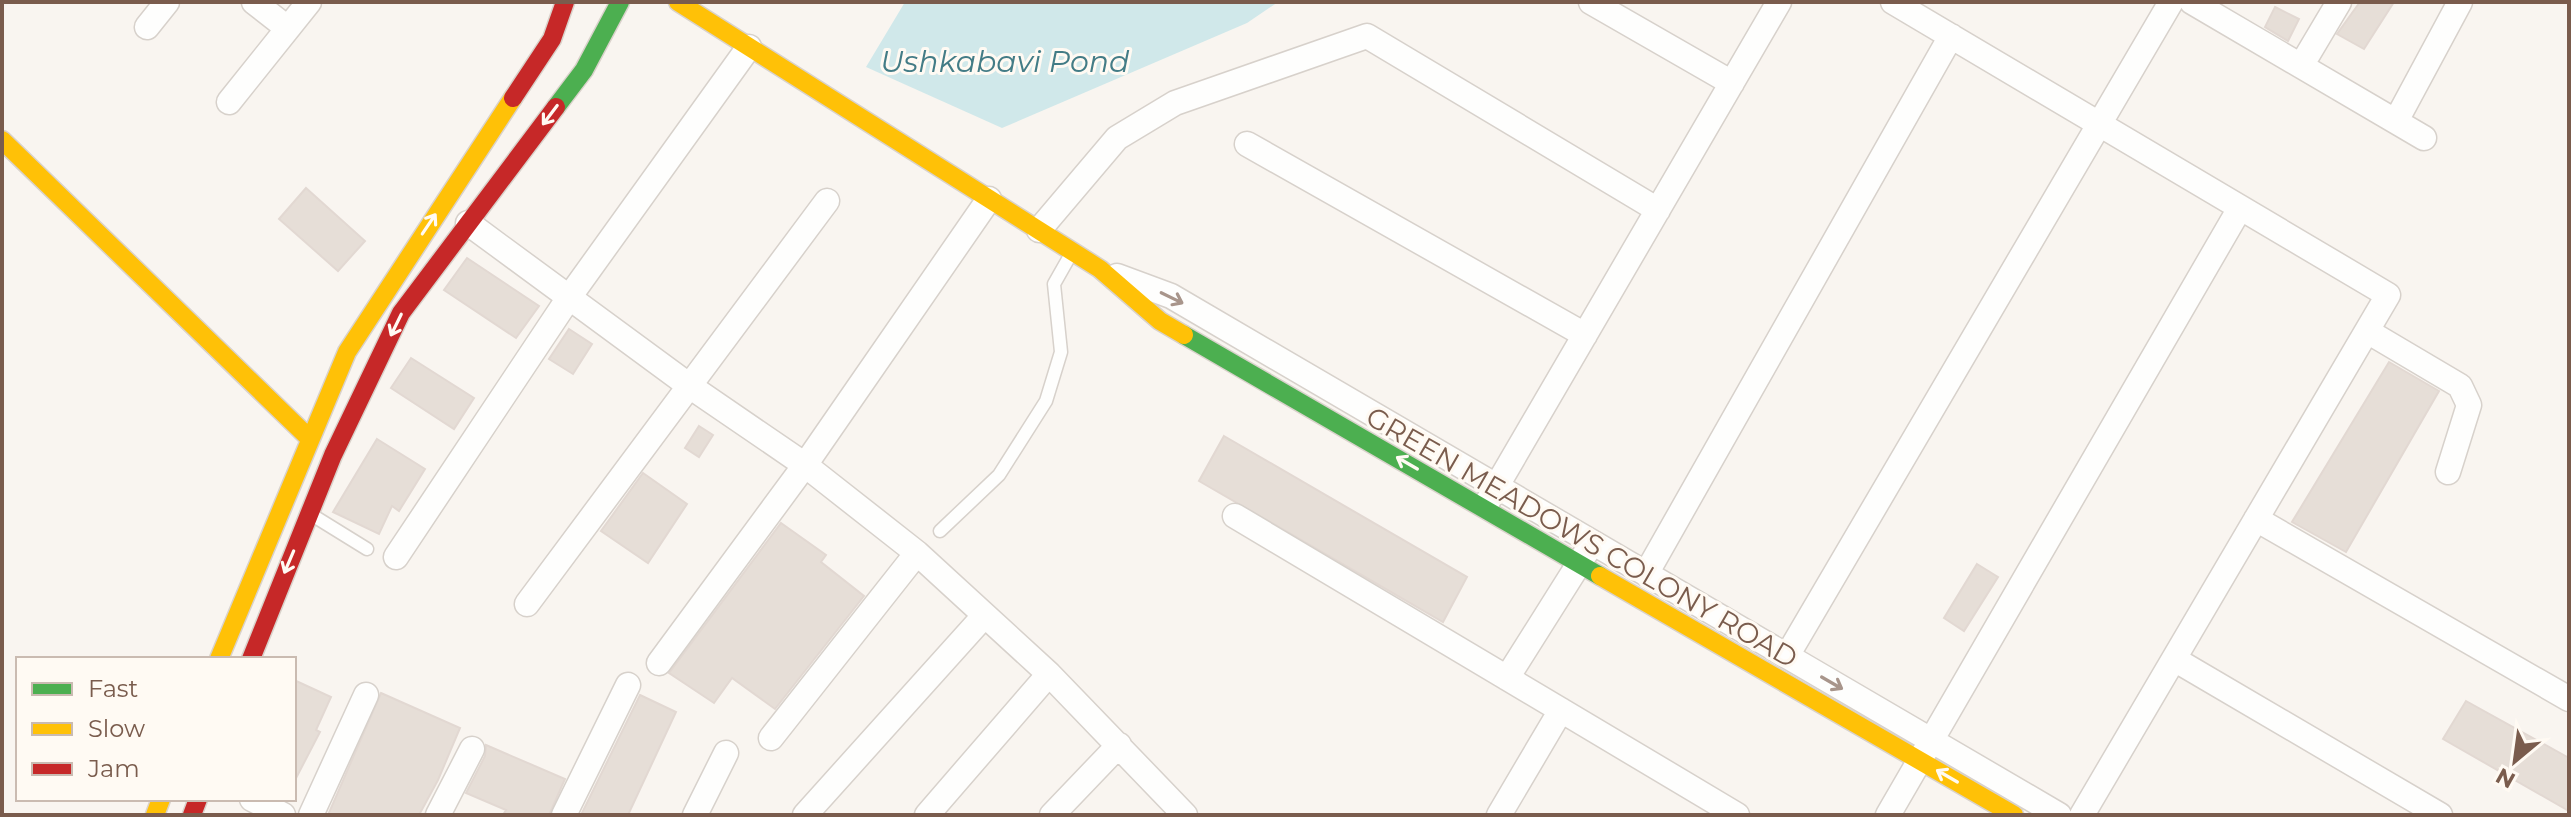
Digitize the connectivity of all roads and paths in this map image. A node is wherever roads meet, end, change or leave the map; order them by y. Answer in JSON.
{"nodes":[{"id":1,"x":167,"y":2,"type":"edge"},
{"id":2,"x":254,"y":2,"type":"edge"},
{"id":3,"x":309,"y":2,"type":"edge"},
{"id":4,"x":565,"y":2,"type":"edge"},
{"id":5,"x":620,"y":2,"type":"edge"},
{"id":6,"x":678,"y":2,"type":"edge"},
{"id":7,"x":1591,"y":2,"type":"edge"},
{"id":8,"x":1779,"y":2,"type":"edge"},
{"id":9,"x":1893,"y":2,"type":"edge"},
{"id":10,"x":2171,"y":2,"type":"edge"},
{"id":11,"x":2192,"y":2,"type":"edge"},
{"id":12,"x":2339,"y":2,"type":"edge"},
{"id":13,"x":2460,"y":2,"type":"edge"},
{"id":14,"x":147,"y":27,"type":"dead end"},
{"id":15,"x":286,"y":27,"type":"junction"},
{"id":16,"x":1951,"y":36,"type":"junction"},
{"id":17,"x":749,"y":47,"type":"junction"},
{"id":18,"x":565,"y":59,"type":"junction"},
{"id":19,"x":2301,"y":66,"type":"junction"},
{"id":20,"x":1732,"y":83,"type":"junction"},
{"id":21,"x":229,"y":102,"type":"dead end"},
{"id":22,"x":2396,"y":121,"type":"junction"},
{"id":23,"x":2100,"y":124,"type":"junction"},
{"id":24,"x":2424,"y":138,"type":"dead end"},
{"id":25,"x":2,"y":140,"type":"edge"},
{"id":26,"x":1247,"y":144,"type":"dead end"},
{"id":27,"x":989,"y":199,"type":"junction"},
{"id":28,"x":827,"y":201,"type":"dead end"},
{"id":29,"x":2240,"y":208,"type":"junction"},
{"id":30,"x":1658,"y":210,"type":"junction"},
{"id":31,"x":468,"y":223,"type":"junction"},
{"id":32,"x":1039,"y":230,"type":"junction"},
{"id":33,"x":1073,"y":252,"type":"junction"},
{"id":34,"x":1100,"y":269,"type":"junction"},
{"id":35,"x":570,"y":296,"type":"junction"},
{"id":36,"x":2367,"y":331,"type":"junction"},
{"id":37,"x":1585,"y":335,"type":"junction"},
{"id":38,"x":691,"y":387,"type":"junction"},
{"id":39,"x":309,"y":438,"type":"junction"},
{"id":40,"x":805,"y":465,"type":"junction"},
{"id":41,"x":2448,"y":472,"type":"dead end"},
{"id":42,"x":1496,"y":486,"type":"junction"},
{"id":43,"x":1484,"y":508,"type":"junction"},
{"id":44,"x":309,"y":513,"type":"junction"},
{"id":45,"x":1235,"y":516,"type":"dead end"},
{"id":46,"x":2256,"y":519,"type":"junction"},
{"id":47,"x":940,"y":531,"type":"dead end"},
{"id":48,"x":1593,"y":542,"type":"junction"},
{"id":49,"x":367,"y":549,"type":"dead end"},
{"id":50,"x":917,"y":553,"type":"junction"},
{"id":51,"x":396,"y":557,"type":"dead end"},
{"id":52,"x":1579,"y":563,"type":"junction"},
{"id":53,"x":1646,"y":574,"type":"junction"},
{"id":54,"x":527,"y":604,"type":"dead end"},
{"id":55,"x":984,"y":616,"type":"junction"},
{"id":56,"x":1787,"y":656,"type":"junction"},
{"id":57,"x":220,"y":657,"type":"edge"},
{"id":58,"x":252,"y":657,"type":"edge"},
{"id":59,"x":2174,"y":659,"type":"junction"},
{"id":60,"x":659,"y":663,"type":"dead end"},
{"id":61,"x":1049,"y":674,"type":"junction"},
{"id":62,"x":1507,"y":678,"type":"junction"},
{"id":63,"x":628,"y":685,"type":"dead end"},
{"id":64,"x":366,"y":695,"type":"dead end"},
{"id":65,"x":2569,"y":699,"type":"edge"},
{"id":66,"x":1561,"y":710,"type":"junction"},
{"id":67,"x":771,"y":738,"type":"dead end"},
{"id":68,"x":1119,"y":745,"type":"junction"},
{"id":69,"x":472,"y":749,"type":"dead end"},
{"id":70,"x":1925,"y":750,"type":"junction"},
{"id":71,"x":726,"y":753,"type":"dead end"},
{"id":72,"x":256,"y":801,"type":"edge"},
{"id":73,"x":1700,"y":806,"type":"edge"},
{"id":74,"x":283,"y":815,"type":"edge"},
{"id":75,"x":311,"y":815,"type":"edge"},
{"id":76,"x":438,"y":815,"type":"edge"},
{"id":77,"x":564,"y":815,"type":"edge"},
{"id":78,"x":695,"y":815,"type":"edge"},
{"id":79,"x":805,"y":815,"type":"edge"},
{"id":80,"x":927,"y":815,"type":"edge"},
{"id":81,"x":1052,"y":815,"type":"edge"},
{"id":82,"x":1185,"y":815,"type":"edge"},
{"id":83,"x":1499,"y":815,"type":"edge"},
{"id":84,"x":1737,"y":815,"type":"edge"},
{"id":85,"x":1888,"y":815,"type":"edge"},
{"id":86,"x":2014,"y":815,"type":"edge"},
{"id":87,"x":2059,"y":815,"type":"edge"},
{"id":88,"x":2082,"y":815,"type":"edge"},
{"id":89,"x":2440,"y":815,"type":"edge"}],
"edges":[{"from":1,"to":14,"type":"street"},
{"from":2,"to":15,"type":"street"},
{"from":3,"to":15,"type":"street"},
{"from":4,"to":18,"type":"street"},
{"from":5,"to":18,"type":"street"},
{"from":6,"to":17,"type":"street","name":"GREEN MEADOWS COLONY ROAD"},
{"from":7,"to":20,"type":"street"},
{"from":8,"to":20,"type":"street"},
{"from":9,"to":16,"type":"street"},
{"from":10,"to":23,"type":"street"},
{"from":11,"to":19,"type":"street"},
{"from":12,"to":19,"type":"street"},
{"from":13,"to":22,"type":"street"},
{"from":15,"to":21,"type":"street"},
{"from":16,"to":23,"type":"street"},
{"from":16,"to":53,"type":"street"},
{"from":17,"to":27,"type":"street","name":"GREEN MEADOWS COLONY ROAD"},
{"from":17,"to":35,"type":"street"},
{"from":18,"to":31,"type":"street","one_way":true},
{"from":39,"to":18,"type":"street","one_way":true},
{"from":19,"to":22,"type":"street"},
{"from":20,"to":30,"type":"street"},
{"from":22,"to":24,"type":"street"},
{"from":23,"to":29,"type":"street"},
{"from":23,"to":56,"type":"street"},
{"from":25,"to":39,"type":"street"},
{"from":26,"to":37,"type":"street"},
{"from":27,"to":32,"type":"street","name":"GREEN MEADOWS COLONY ROAD"},
{"from":27,"to":40,"type":"street"},
{"from":28,"to":38,"type":"street"},
{"from":29,"to":36,"type":"street"},
{"from":29,"to":70,"type":"street"},
{"from":30,"to":32,"type":"street"},
{"from":30,"to":37,"type":"street"},
{"from":31,"to":35,"type":"street"},
{"from":31,"to":44,"type":"street","one_way":true},
{"from":32,"to":33,"type":"street","name":"GREEN MEADOWS COLONY ROAD"},
{"from":33,"to":34,"type":"street","name":"GREEN MEADOWS COLONY ROAD"},
{"from":33,"to":47,"type":"lane"},
{"from":34,"to":42,"type":"street","name":"GREEN MEADOWS COLONY ROAD","one_way":true},
{"from":43,"to":34,"type":"street","name":"GREEN MEADOWS COLONY ROAD","one_way":true},
{"from":35,"to":38,"type":"street"},
{"from":35,"to":51,"type":"street"},
{"from":36,"to":41,"type":"street"},
{"from":36,"to":46,"type":"street"},
{"from":37,"to":42,"type":"street"},
{"from":38,"to":40,"type":"street"},
{"from":38,"to":54,"type":"street"},
{"from":39,"to":57,"type":"street"},
{"from":40,"to":50,"type":"street"},
{"from":40,"to":60,"type":"street"},
{"from":42,"to":43,"type":"street"},
{"from":42,"to":48,"type":"street","name":"GREEN MEADOWS COLONY ROAD"},
{"from":43,"to":52,"type":"street","name":"GREEN MEADOWS COLONY ROAD"},
{"from":44,"to":49,"type":"lane"},
{"from":44,"to":58,"type":"street","one_way":true},
{"from":45,"to":62,"type":"street"},
{"from":46,"to":59,"type":"street"},
{"from":46,"to":65,"type":"street"},
{"from":48,"to":52,"type":"street"},
{"from":48,"to":53,"type":"street","name":"GREEN MEADOWS COLONY ROAD"},
{"from":50,"to":55,"type":"street"},
{"from":50,"to":67,"type":"street"},
{"from":52,"to":62,"type":"street"},
{"from":52,"to":70,"type":"street","name":"GREEN MEADOWS COLONY ROAD"},
{"from":53,"to":56,"type":"street","name":"GREEN MEADOWS COLONY ROAD"},
{"from":55,"to":61,"type":"street"},
{"from":55,"to":79,"type":"street"},
{"from":56,"to":70,"type":"street","name":"GREEN MEADOWS COLONY ROAD","one_way":true},
{"from":59,"to":88,"type":"street"},
{"from":59,"to":89,"type":"street"},
{"from":61,"to":68,"type":"street"},
{"from":61,"to":80,"type":"street"},
{"from":62,"to":66,"type":"street"},
{"from":63,"to":77,"type":"street"},
{"from":64,"to":75,"type":"street"},
{"from":66,"to":73,"type":"street"},
{"from":66,"to":83,"type":"street"},
{"from":68,"to":81,"type":"street"},
{"from":68,"to":82,"type":"street"},
{"from":69,"to":76,"type":"street"},
{"from":70,"to":85,"type":"street"},
{"from":86,"to":70,"type":"street","name":"GREEN MEADOWS COLONY ROAD","one_way":true},
{"from":70,"to":87,"type":"street","name":"GREEN MEADOWS COLONY ROAD"},
{"from":71,"to":78,"type":"street"},
{"from":72,"to":74,"type":"street"},
{"from":73,"to":84,"type":"street"}]}
